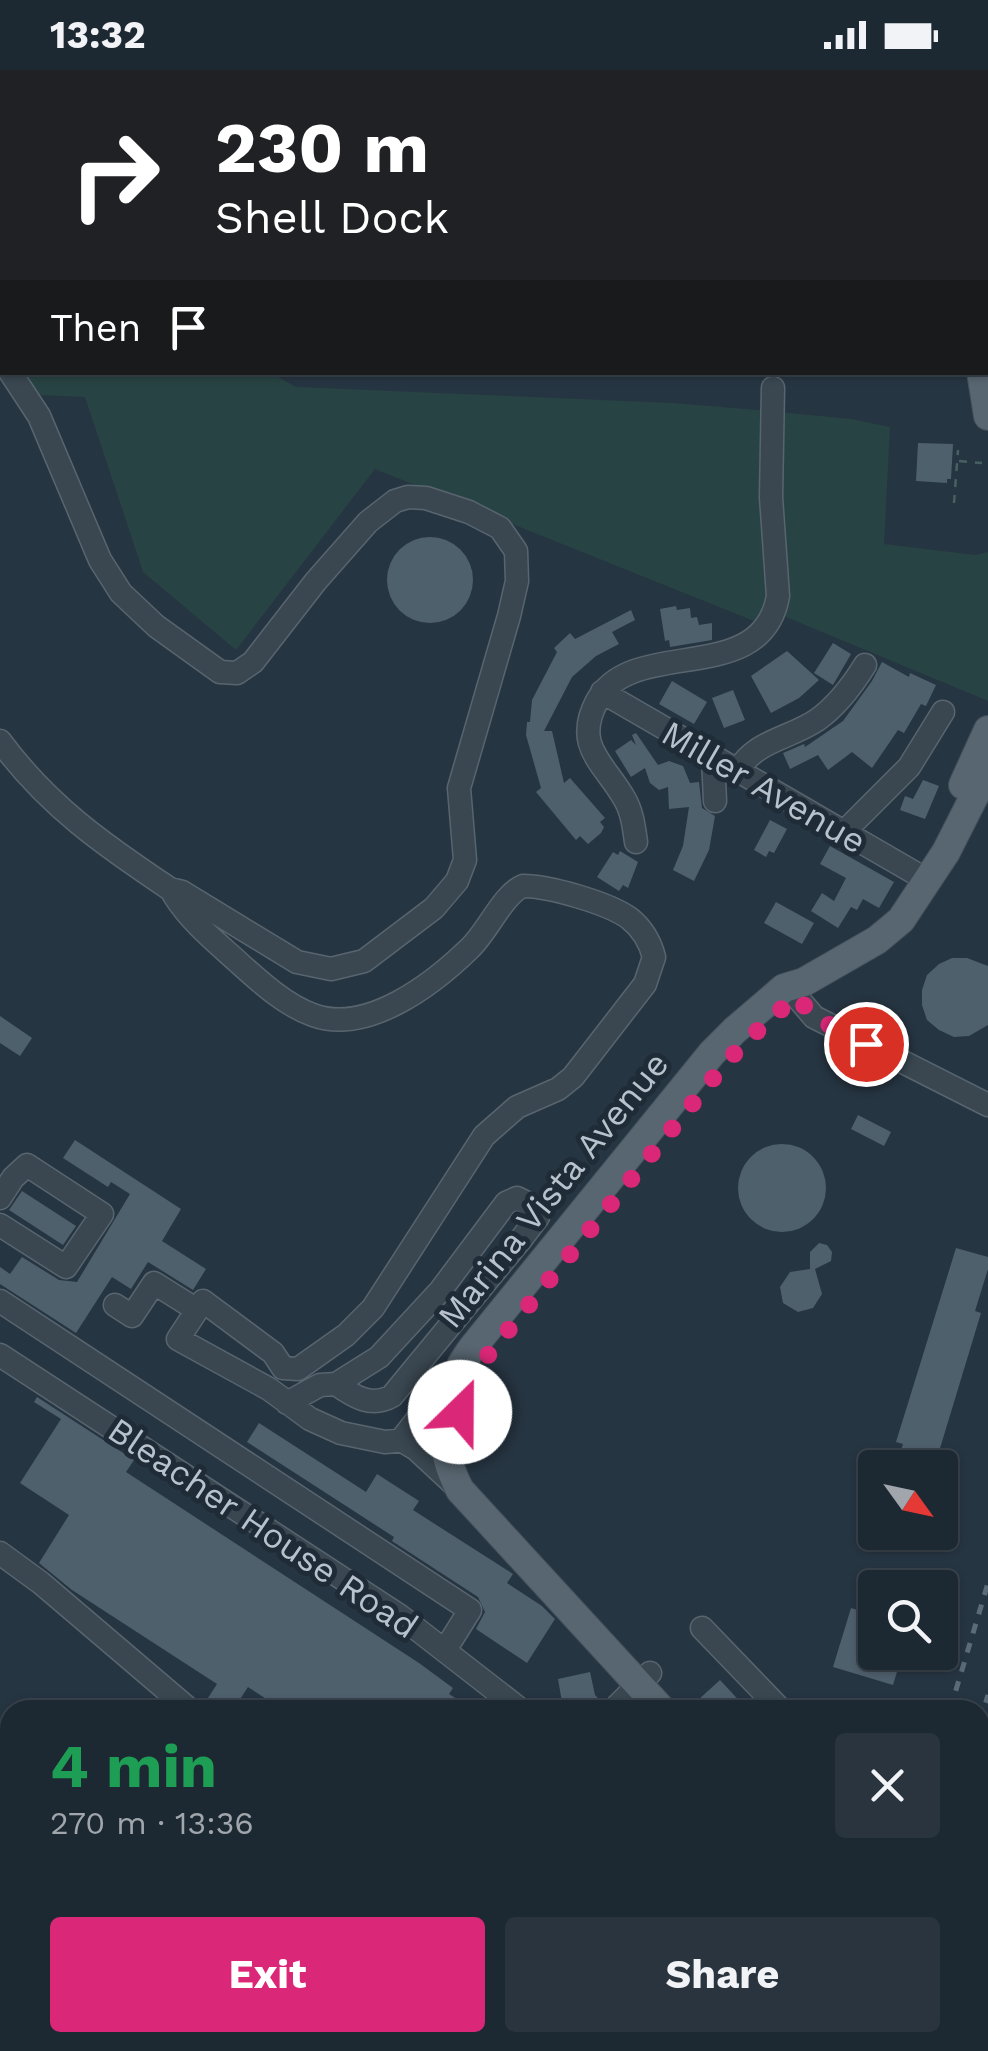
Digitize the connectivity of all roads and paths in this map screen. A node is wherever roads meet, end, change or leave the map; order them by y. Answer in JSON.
{"nodes":[{"id":1,"x":12,"y":375,"type":"edge"},
{"id":2,"x":981,"y":375,"type":"edge"},
{"id":3,"x":772,"y":388,"type":"dead end"},
{"id":4,"x":988,"y":416,"type":"edge"},
{"id":5,"x":958,"y":450,"type":"dead end"},
{"id":6,"x":956,"y":461,"type":"junction"},
{"id":7,"x":982,"y":463,"type":"dead end"},
{"id":8,"x":954,"y":503,"type":"dead end"},
{"id":9,"x":864,"y":666,"type":"dead end"},
{"id":10,"x":602,"y":692,"type":"junction"},
{"id":11,"x":942,"y":712,"type":"dead end"},
{"id":12,"x":988,"y":730,"type":"edge"},
{"id":13,"x":0,"y":741,"type":"edge"},
{"id":14,"x":714,"y":758,"type":"junction"},
{"id":15,"x":988,"y":768,"type":"edge"},
{"id":16,"x":737,"y":772,"type":"junction"},
{"id":17,"x":716,"y":802,"type":"dead end"},
{"id":18,"x":844,"y":832,"type":"junction"},
{"id":19,"x":636,"y":842,"type":"dead end"},
{"id":20,"x":927,"y":880,"type":"junction"},
{"id":21,"x":170,"y":889,"type":"junction"},
{"id":22,"x":800,"y":989,"type":"junction"},
{"id":23,"x":988,"y":1105,"type":"edge"},
{"id":24,"x":0,"y":1198,"type":"edge"},
{"id":25,"x":0,"y":1225,"type":"edge"},
{"id":26,"x":0,"y":1301,"type":"edge"},
{"id":27,"x":115,"y":1304,"type":"dead end"},
{"id":28,"x":197,"y":1310,"type":"junction"},
{"id":29,"x":0,"y":1355,"type":"edge"},
{"id":30,"x":461,"y":1364,"type":"junction"},
{"id":31,"x":283,"y":1368,"type":"junction"},
{"id":32,"x":336,"y":1384,"type":"junction"},
{"id":33,"x":278,"y":1396,"type":"junction"},
{"id":34,"x":449,"y":1435,"type":"junction"},
{"id":35,"x":401,"y":1440,"type":"junction"},
{"id":36,"x":203,"y":1461,"type":"junction"},
{"id":37,"x":460,"y":1490,"type":"junction"},
{"id":38,"x":0,"y":1552,"type":"edge"},
{"id":39,"x":412,"y":1597,"type":"junction"},
{"id":40,"x":702,"y":1628,"type":"dead end"},
{"id":41,"x":453,"y":1636,"type":"junction"},
{"id":42,"x":178,"y":1700,"type":"edge"},
{"id":43,"x":512,"y":1700,"type":"edge"},
{"id":44,"x":647,"y":1700,"type":"edge"},
{"id":45,"x":771,"y":1700,"type":"edge"}],
"edges":[{"from":1,"to":21,"type":"street"},
{"from":2,"to":4,"type":"main road"},
{"from":3,"to":10,"type":"street"},
{"from":5,"to":6,"type":"path"},
{"from":6,"to":7,"type":"path"},
{"from":6,"to":8,"type":"path"},
{"from":9,"to":16,"type":"street"},
{"from":10,"to":14,"type":"street","name":"Miller Avenue"},
{"from":10,"to":19,"type":"street"},
{"from":11,"to":18,"type":"street"},
{"from":12,"to":20,"type":"main road"},
{"from":13,"to":21,"type":"street"},
{"from":14,"to":16,"type":"street","name":"Miller Avenue"},
{"from":14,"to":17,"type":"street"},
{"from":15,"to":20,"type":"main road","name":"Marina Vista Avenue"},
{"from":16,"to":18,"type":"street","name":"Miller Avenue"},
{"from":18,"to":20,"type":"street","name":"Miller Avenue"},
{"from":20,"to":22,"type":"main road","name":"Marina Vista Avenue"},
{"from":21,"to":31,"type":"street"},
{"from":22,"to":23,"type":"street"},
{"from":22,"to":30,"type":"main road","name":"Marina Vista Avenue"},
{"from":22,"to":34,"type":"main road","name":"Marina Vista Avenue"},
{"from":24,"to":25,"type":"street"},
{"from":26,"to":36,"type":"street"},
{"from":27,"to":28,"type":"street"},
{"from":28,"to":31,"type":"street"},
{"from":28,"to":33,"type":"street"},
{"from":29,"to":36,"type":"street","name":"Bleacher House Road"},
{"from":30,"to":34,"type":"main road","name":"Marina Vista Avenue"},
{"from":30,"to":35,"type":"street"},
{"from":31,"to":33,"type":"street"},
{"from":32,"to":32,"type":"street"},
{"from":32,"to":33,"type":"street"},
{"from":33,"to":35,"type":"street"},
{"from":34,"to":35,"type":"street"},
{"from":34,"to":37,"type":"main road","name":"Marina Vista Avenue"},
{"from":34,"to":44,"type":"main road","name":"Marina Vista Avenue"},
{"from":35,"to":37,"type":"street"},
{"from":36,"to":39,"type":"street"},
{"from":36,"to":39,"type":"street","name":"Bleacher House Road"},
{"from":37,"to":44,"type":"main road","name":"Marina Vista Avenue"},
{"from":38,"to":42,"type":"street"},
{"from":39,"to":41,"type":"street","name":"Bleacher House Road"},
{"from":39,"to":41,"type":"street"},
{"from":40,"to":45,"type":"street"},
{"from":41,"to":43,"type":"street","name":"Bleacher House Road"}]}
